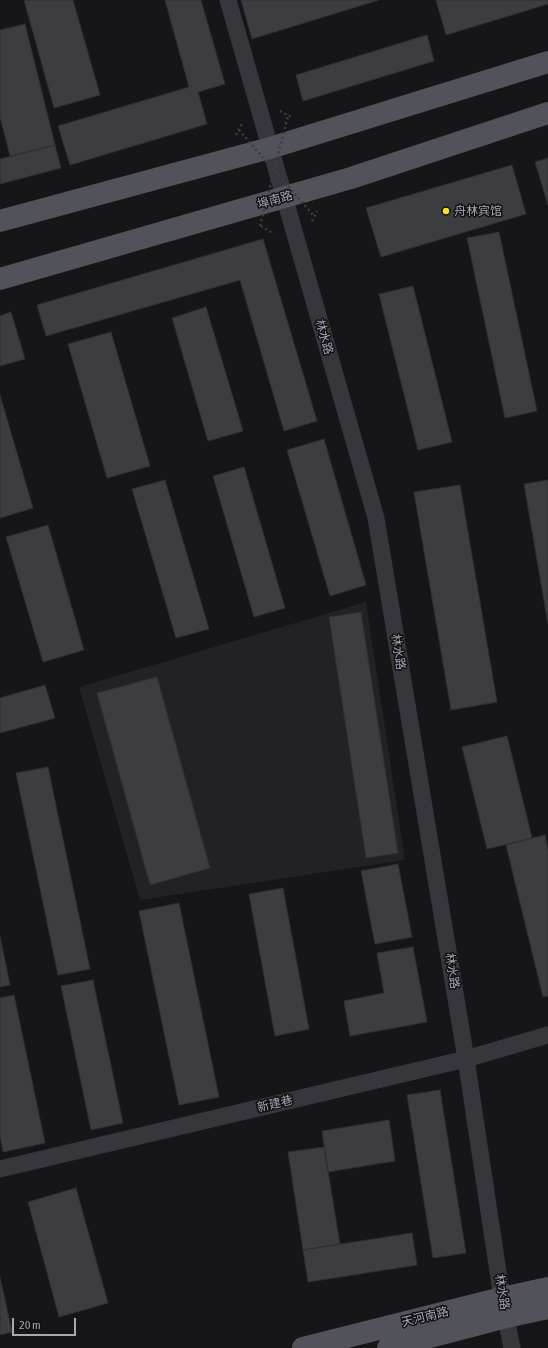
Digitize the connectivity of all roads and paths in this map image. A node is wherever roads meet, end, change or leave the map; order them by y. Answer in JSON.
{"nodes":[{"id":1,"x":228,"y":0,"type":"edge"},
{"id":2,"x":548,"y":62,"type":"edge"},
{"id":3,"x":276,"y":108,"type":"dead end"},
{"id":4,"x":548,"y":113,"type":"edge"},
{"id":5,"x":288,"y":116,"type":"junction"},
{"id":6,"x":245,"y":117,"type":"dead end"},
{"id":7,"x":298,"y":120,"type":"dead end"},
{"id":8,"x":239,"y":130,"type":"junction"},
{"id":9,"x":235,"y":136,"type":"dead end"},
{"id":10,"x":270,"y":148,"type":"junction"},
{"id":11,"x":274,"y":171,"type":"junction"},
{"id":12,"x":285,"y":198,"type":"junction"},
{"id":13,"x":317,"y":210,"type":"dead end"},
{"id":14,"x":314,"y":216,"type":"junction"},
{"id":15,"x":0,"y":221,"type":"edge"},
{"id":16,"x":253,"y":223,"type":"dead end"},
{"id":17,"x":260,"y":226,"type":"junction"},
{"id":18,"x":309,"y":226,"type":"dead end"},
{"id":19,"x":279,"y":237,"type":"dead end"},
{"id":20,"x":0,"y":279,"type":"edge"},
{"id":21,"x":548,"y":1035,"type":"edge"},
{"id":22,"x":466,"y":1059,"type":"junction"},
{"id":23,"x":0,"y":1170,"type":"edge"},
{"id":24,"x":548,"y":1288,"type":"edge"},
{"id":25,"x":504,"y":1308,"type":"junction"},
{"id":26,"x":548,"y":1308,"type":"edge"},
{"id":27,"x":303,"y":1348,"type":"edge"},
{"id":28,"x":388,"y":1348,"type":"edge"},
{"id":29,"x":512,"y":1348,"type":"edge"}],
"edges":[{"from":1,"to":10,"type":"street","name":"林水路"},
{"from":2,"to":10,"type":"main road"},
{"from":3,"to":5,"type":"path"},
{"from":4,"to":12,"type":"main road","name":"埠南路"},
{"from":5,"to":7,"type":"path"},
{"from":5,"to":11,"type":"path","bridge":true},
{"from":6,"to":8,"type":"path"},
{"from":8,"to":9,"type":"path"},
{"from":8,"to":11,"type":"path","bridge":true},
{"from":10,"to":12,"type":"street","name":"林水路"},
{"from":10,"to":15,"type":"main road"},
{"from":11,"to":14,"type":"path","bridge":true},
{"from":11,"to":17,"type":"path","bridge":true},
{"from":12,"to":20,"type":"main road","name":"埠南路"},
{"from":12,"to":22,"type":"street","name":"林水路"},
{"from":13,"to":14,"type":"path"},
{"from":14,"to":18,"type":"path"},
{"from":16,"to":17,"type":"path"},
{"from":17,"to":19,"type":"path"},
{"from":21,"to":22,"type":"street","name":"新建巷"},
{"from":22,"to":23,"type":"street","name":"新建巷"},
{"from":22,"to":25,"type":"street","name":"林水路"},
{"from":24,"to":25,"type":"main road","name":"天河南路"},
{"from":25,"to":26,"type":"main road","name":"天河南路"},
{"from":25,"to":27,"type":"main road","name":"天河南路"},
{"from":25,"to":28,"type":"main road","name":"天河南路"},
{"from":25,"to":29,"type":"street","name":"林水路"}]}
